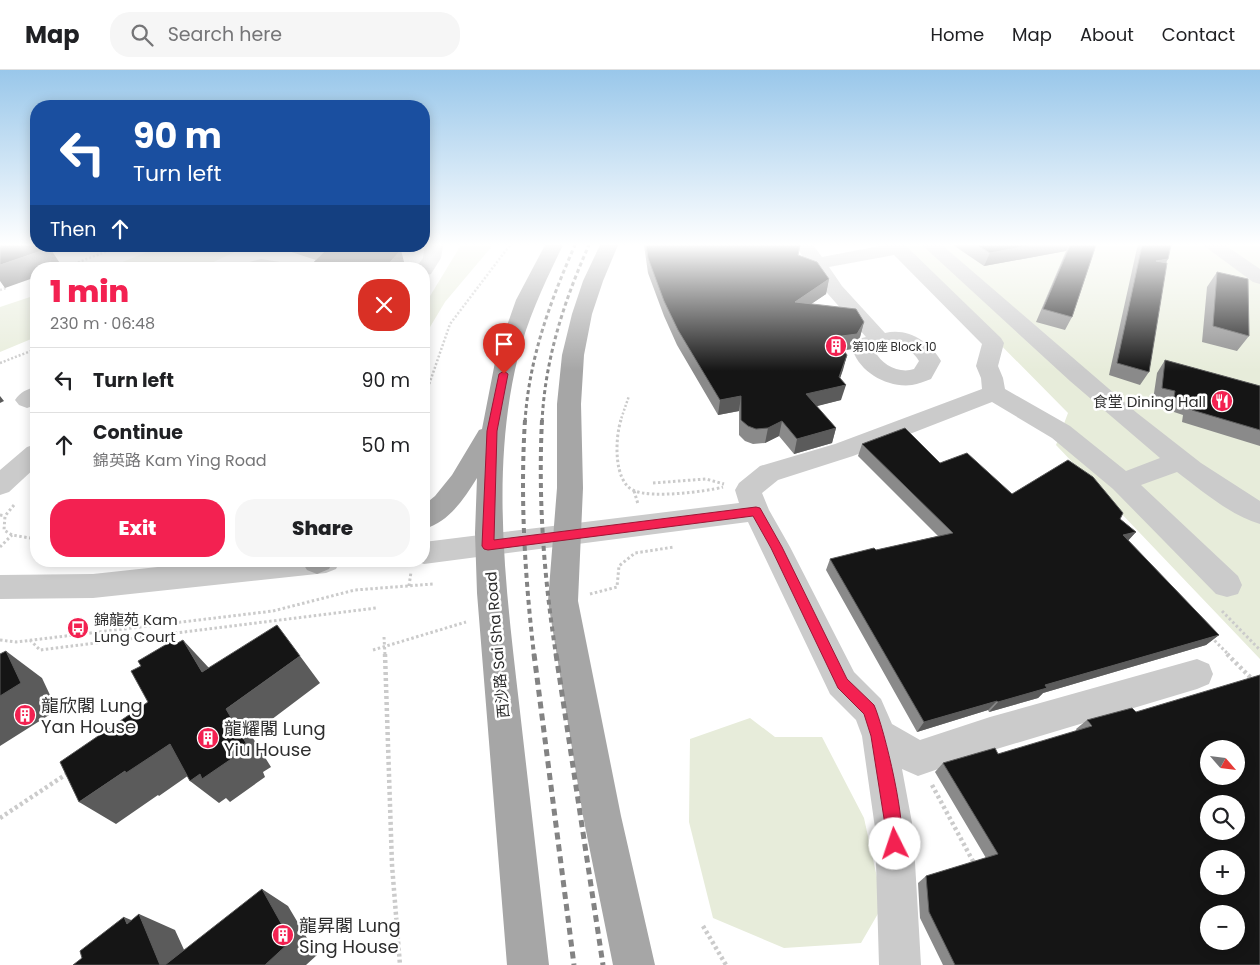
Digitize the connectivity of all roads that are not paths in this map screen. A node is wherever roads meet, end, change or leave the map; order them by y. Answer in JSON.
{"nodes":[{"id":1,"x":531,"y":287,"type":"edge"},
{"id":2,"x":591,"y":287,"type":"edge"},
{"id":3,"x":833,"y":287,"type":"edge"},
{"id":4,"x":936,"y":287,"type":"edge"},
{"id":5,"x":978,"y":287,"type":"edge"},
{"id":6,"x":879,"y":339,"type":"dead end"},
{"id":7,"x":994,"y":393,"type":"junction"},
{"id":8,"x":492,"y":431,"type":"junction"},
{"id":9,"x":30,"y":461,"type":"edge"},
{"id":10,"x":1180,"y":461,"type":"junction"},
{"id":11,"x":1122,"y":482,"type":"junction"},
{"id":12,"x":8,"y":494,"type":"edge"},
{"id":13,"x":756,"y":511,"type":"junction"},
{"id":14,"x":430,"y":514,"type":"edge"},
{"id":15,"x":1260,"y":514,"type":"edge"},
{"id":16,"x":566,"y":535,"type":"junction"},
{"id":17,"x":488,"y":546,"type":"junction"},
{"id":18,"x":430,"y":552,"type":"edge"},
{"id":19,"x":274,"y":567,"type":"edge"},
{"id":20,"x":1227,"y":584,"type":"dead end"},
{"id":21,"x":0,"y":587,"type":"edge"},
{"id":22,"x":1197,"y":674,"type":"dead end"},
{"id":23,"x":878,"y":736,"type":"junction"},
{"id":24,"x":528,"y":965,"type":"edge"},
{"id":25,"x":634,"y":965,"type":"edge"},
{"id":26,"x":900,"y":965,"type":"edge"}],
"edges":[{"from":1,"to":8,"type":"main road","name":"西沙路 Sai Sha Road"},
{"from":2,"to":16,"type":"main road"},
{"from":3,"to":6,"type":"street"},
{"from":4,"to":7,"type":"street"},
{"from":5,"to":10,"type":"street"},
{"from":7,"to":11,"type":"street"},
{"from":7,"to":13,"type":"street"},
{"from":8,"to":14,"type":"main road"},
{"from":8,"to":17,"type":"main road","name":"西沙路 Sai Sha Road"},
{"from":9,"to":12,"type":"street"},
{"from":10,"to":11,"type":"street"},
{"from":10,"to":15,"type":"street"},
{"from":11,"to":20,"type":"street"},
{"from":13,"to":16,"type":"street"},
{"from":13,"to":23,"type":"street"},
{"from":16,"to":17,"type":"street"},
{"from":16,"to":25,"type":"main road"},
{"from":17,"to":18,"type":"street"},
{"from":17,"to":24,"type":"main road","name":"西沙路 Sai Sha Road"},
{"from":19,"to":21,"type":"street"},
{"from":22,"to":23,"type":"street"},
{"from":23,"to":26,"type":"street"}]}
